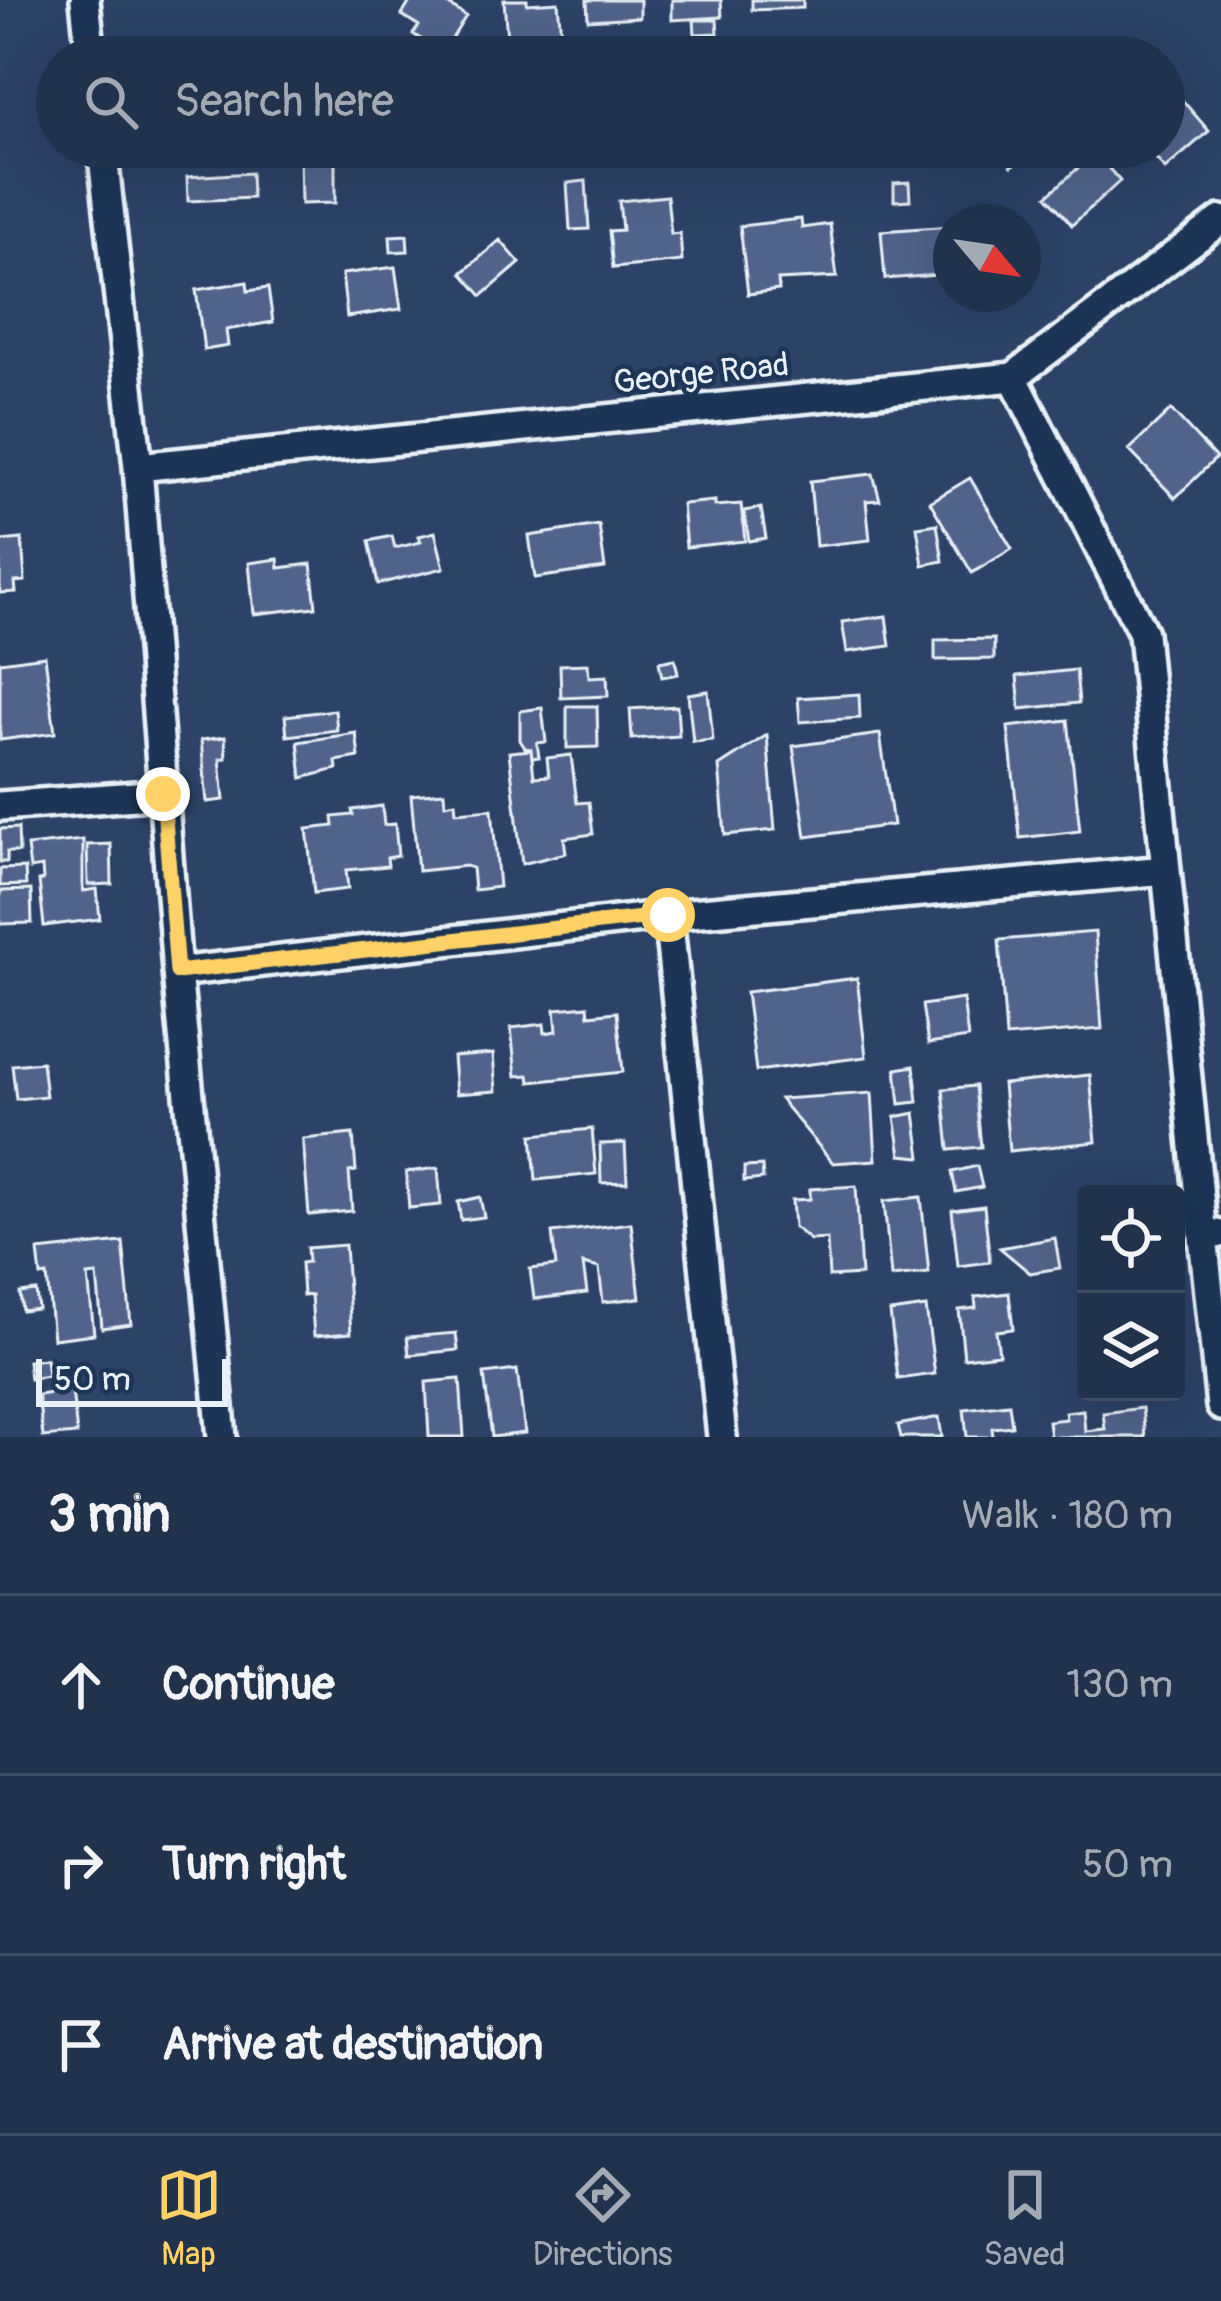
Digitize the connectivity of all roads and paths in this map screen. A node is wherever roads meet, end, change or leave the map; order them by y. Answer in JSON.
{"nodes":[{"id":1,"x":85,"y":0,"type":"edge"},
{"id":2,"x":89,"y":36,"type":"edge"},
{"id":3,"x":103,"y":168,"type":"edge"},
{"id":4,"x":1221,"y":220,"type":"edge"},
{"id":5,"x":1013,"y":376,"type":"junction"},
{"id":6,"x":138,"y":466,"type":"junction"},
{"id":7,"x":163,"y":794,"type":"junction"},
{"id":8,"x":0,"y":806,"type":"edge"},
{"id":9,"x":1166,"y":870,"type":"junction"},
{"id":10,"x":668,"y":915,"type":"junction"},
{"id":11,"x":177,"y":972,"type":"junction"},
{"id":12,"x":1212,"y":1235,"type":"edge"},
{"id":13,"x":1221,"y":1406,"type":"edge"},
{"id":14,"x":222,"y":1437,"type":"edge"},
{"id":15,"x":722,"y":1437,"type":"edge"}],
"edges":[{"from":1,"to":2,"type":"street"},
{"from":3,"to":6,"type":"street"},
{"from":4,"to":5,"type":"street"},
{"from":5,"to":6,"type":"street","name":"George Road"},
{"from":5,"to":9,"type":"street"},
{"from":6,"to":7,"type":"street"},
{"from":7,"to":8,"type":"street"},
{"from":7,"to":11,"type":"street"},
{"from":9,"to":10,"type":"street"},
{"from":9,"to":12,"type":"street"},
{"from":10,"to":11,"type":"street"},
{"from":10,"to":15,"type":"street"},
{"from":11,"to":14,"type":"street"},
{"from":12,"to":13,"type":"street"}]}
